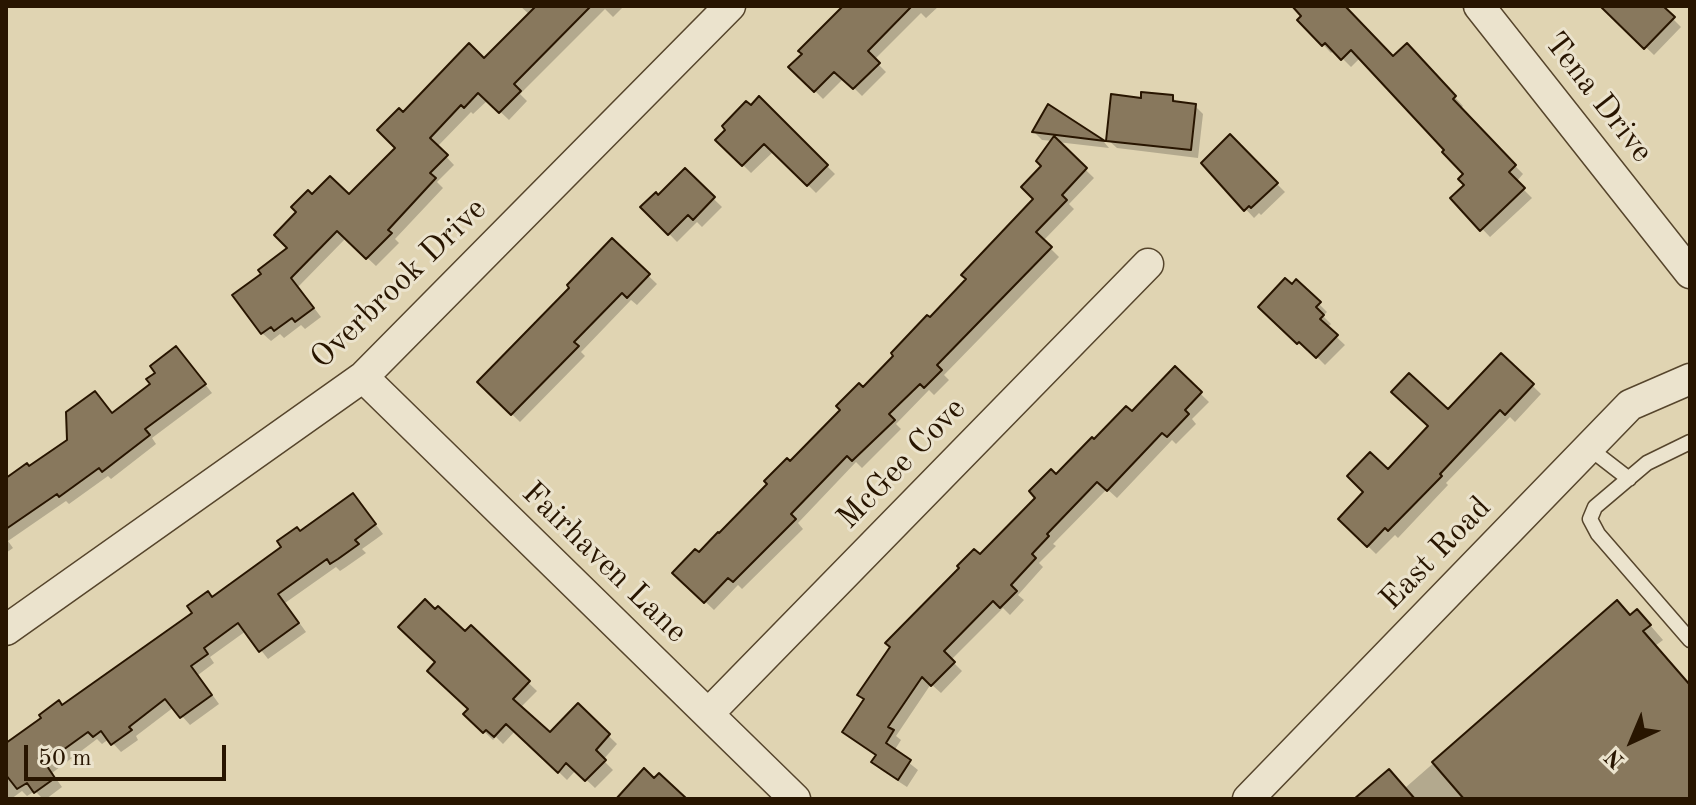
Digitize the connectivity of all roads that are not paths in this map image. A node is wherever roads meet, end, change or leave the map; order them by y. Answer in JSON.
{"nodes":[{"id":1,"x":730,"y":6,"type":"edge"},
{"id":2,"x":1479,"y":6,"type":"edge"},
{"id":3,"x":1148,"y":264,"type":"dead end"},
{"id":4,"x":1690,"y":273,"type":"edge"},
{"id":5,"x":363,"y":377,"type":"junction"},
{"id":6,"x":1690,"y":379,"type":"edge"},
{"id":7,"x":1690,"y":442,"type":"edge"},
{"id":8,"x":1589,"y":448,"type":"junction"},
{"id":9,"x":1629,"y":479,"type":"junction"},
{"id":10,"x":6,"y":630,"type":"edge"},
{"id":11,"x":1690,"y":640,"type":"edge"},
{"id":12,"x":708,"y":714,"type":"junction"},
{"id":13,"x":795,"y":799,"type":"edge"},
{"id":14,"x":1248,"y":799,"type":"edge"}],
"edges":[{"from":1,"to":5,"type":"street","name":"Overbrook Drive"},
{"from":2,"to":4,"type":"street","name":"Tena Drive"},
{"from":3,"to":12,"type":"street","name":"McGee Cove"},
{"from":5,"to":10,"type":"street","name":"Overbrook Drive"},
{"from":5,"to":12,"type":"street","name":"Fairhaven Lane"},
{"from":6,"to":8,"type":"street","name":"East Road"},
{"from":7,"to":9,"type":"lane"},
{"from":8,"to":9,"type":"lane"},
{"from":8,"to":14,"type":"street","name":"East Road"},
{"from":9,"to":11,"type":"lane"},
{"from":12,"to":13,"type":"street","name":"Fairhaven Lane"}]}
